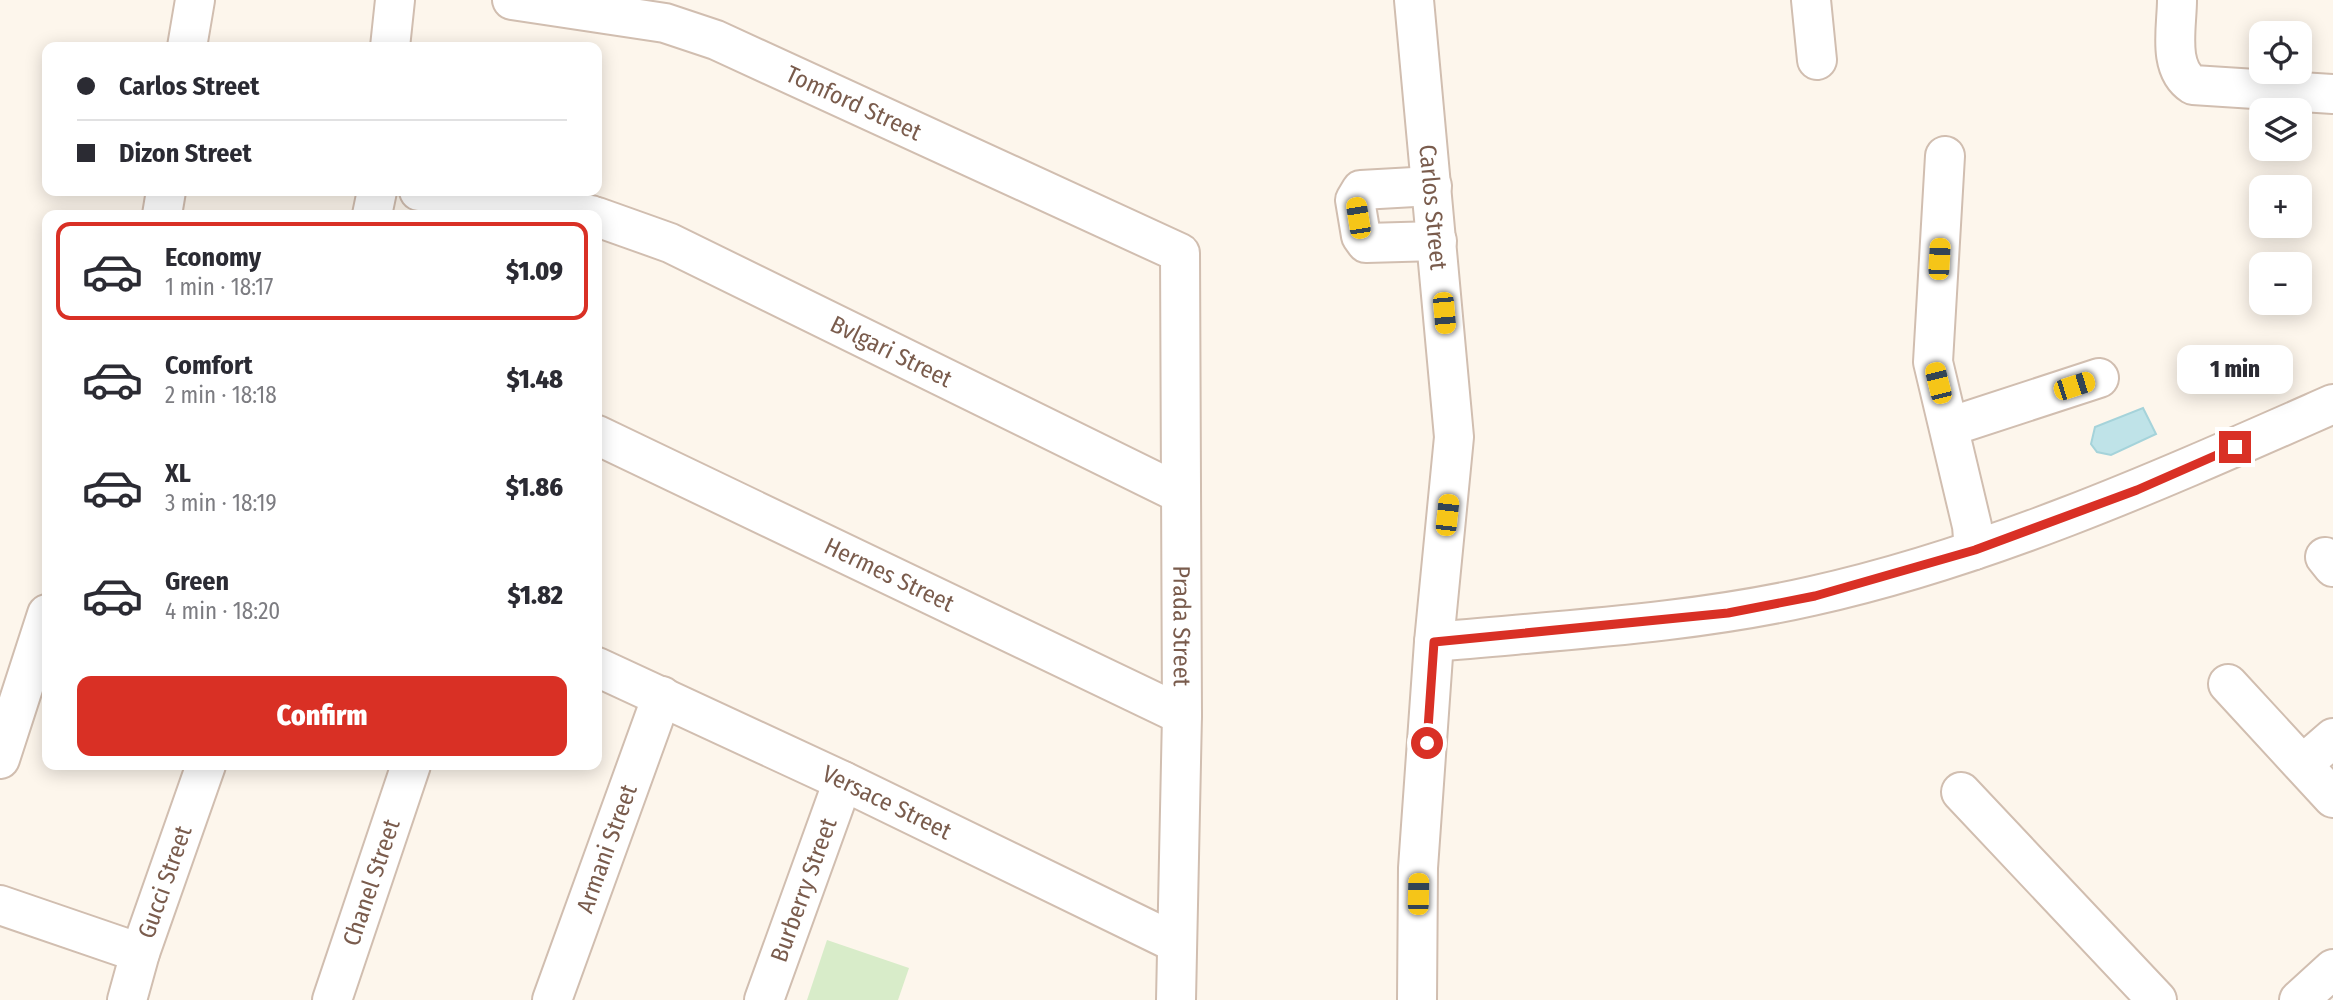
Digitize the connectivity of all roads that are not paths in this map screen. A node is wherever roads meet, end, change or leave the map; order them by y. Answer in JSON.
{"nodes":[{"id":1,"x":195,"y":0,"type":"edge"},
{"id":2,"x":394,"y":0,"type":"edge"},
{"id":3,"x":512,"y":0,"type":"edge"},
{"id":4,"x":1414,"y":0,"type":"edge"},
{"id":5,"x":1811,"y":0,"type":"edge"},
{"id":6,"x":2177,"y":0,"type":"edge"},
{"id":7,"x":188,"y":42,"type":"edge"},
{"id":8,"x":390,"y":42,"type":"edge"},
{"id":9,"x":1817,"y":60,"type":"dead end"},
{"id":10,"x":2333,"y":94,"type":"edge"},
{"id":11,"x":1945,"y":156,"type":"dead end"},
{"id":12,"x":1432,"y":186,"type":"junction"},
{"id":13,"x":455,"y":196,"type":"edge"},
{"id":14,"x":555,"y":210,"type":"edge"},
{"id":15,"x":602,"y":219,"type":"edge"},
{"id":16,"x":1437,"y":241,"type":"junction"},
{"id":17,"x":1180,"y":253,"type":"joint"},
{"id":18,"x":2099,"y":378,"type":"dead end"},
{"id":19,"x":2333,"y":404,"type":"edge"},
{"id":20,"x":1949,"y":426,"type":"junction"},
{"id":21,"x":602,"y":437,"type":"edge"},
{"id":22,"x":1181,"y":494,"type":"junction"},
{"id":23,"x":1975,"y":550,"type":"junction"},
{"id":24,"x":42,"y":624,"type":"edge"},
{"id":25,"x":1434,"y":642,"type":"junction"},
{"id":26,"x":602,"y":669,"type":"edge"},
{"id":27,"x":2228,"y":684,"type":"dead end"},
{"id":28,"x":11,"y":686,"type":"edge"},
{"id":29,"x":662,"y":696,"type":"junction"},
{"id":30,"x":1182,"y":715,"type":"junction"},
{"id":31,"x":2333,"y":738,"type":"edge"},
{"id":32,"x":0,"y":759,"type":"edge"},
{"id":33,"x":2303,"y":764,"type":"junction"},
{"id":34,"x":204,"y":770,"type":"edge"},
{"id":35,"x":409,"y":770,"type":"edge"},
{"id":36,"x":843,"y":781,"type":"junction"},
{"id":37,"x":1961,"y":792,"type":"dead end"},
{"id":38,"x":2333,"y":798,"type":"edge"},
{"id":39,"x":0,"y":905,"type":"edge"},
{"id":40,"x":1176,"y":943,"type":"junction"},
{"id":41,"x":141,"y":953,"type":"junction"},
{"id":42,"x":2333,"y":969,"type":"edge"},
{"id":43,"x":127,"y":1000,"type":"edge"},
{"id":44,"x":332,"y":1000,"type":"edge"},
{"id":45,"x":552,"y":1000,"type":"edge"},
{"id":46,"x":764,"y":1000,"type":"edge"},
{"id":47,"x":1176,"y":1000,"type":"edge"},
{"id":48,"x":1416,"y":1000,"type":"edge"},
{"id":49,"x":2157,"y":1000,"type":"edge"},
{"id":50,"x":2299,"y":1000,"type":"edge"}],
"edges":[{"from":1,"to":7,"type":"street"},
{"from":2,"to":8,"type":"street"},
{"from":3,"to":17,"type":"street","name":"Tomford Street"},
{"from":4,"to":12,"type":"street","name":"Carlos Street"},
{"from":5,"to":9,"type":"street"},
{"from":6,"to":10,"type":"street"},
{"from":11,"to":20,"type":"street"},
{"from":12,"to":16,"type":"street","name":"Carlos Street"},
{"from":12,"to":16,"type":"street"},
{"from":13,"to":14,"type":"street"},
{"from":15,"to":22,"type":"street","name":"Bvlgari Street"},
{"from":16,"to":25,"type":"street","name":"Carlos Street"},
{"from":17,"to":22,"type":"street","name":"Prada Street"},
{"from":18,"to":20,"type":"street"},
{"from":19,"to":23,"type":"street"},
{"from":20,"to":23,"type":"street"},
{"from":21,"to":30,"type":"street","name":"Hermes Street"},
{"from":22,"to":30,"type":"street","name":"Prada Street"},
{"from":23,"to":25,"type":"street"},
{"from":24,"to":28,"type":"street"},
{"from":25,"to":48,"type":"street","name":"Carlos Street"},
{"from":26,"to":29,"type":"street","name":"Versace Street"},
{"from":27,"to":33,"type":"street"},
{"from":28,"to":32,"type":"street"},
{"from":29,"to":36,"type":"street","name":"Versace Street"},
{"from":29,"to":45,"type":"street","name":"Armani Street"},
{"from":30,"to":40,"type":"street","name":"Prada Street"},
{"from":31,"to":33,"type":"street"},
{"from":33,"to":38,"type":"street"},
{"from":34,"to":41,"type":"street","name":"Gucci Street"},
{"from":35,"to":44,"type":"street","name":"Chanel Street"},
{"from":36,"to":40,"type":"street","name":"Versace Street"},
{"from":36,"to":46,"type":"street","name":"Burberry Street"},
{"from":37,"to":49,"type":"street"},
{"from":39,"to":41,"type":"street"},
{"from":40,"to":47,"type":"street","name":"Prada Street"},
{"from":41,"to":43,"type":"street","name":"Gucci Street"},
{"from":42,"to":50,"type":"street"}]}
